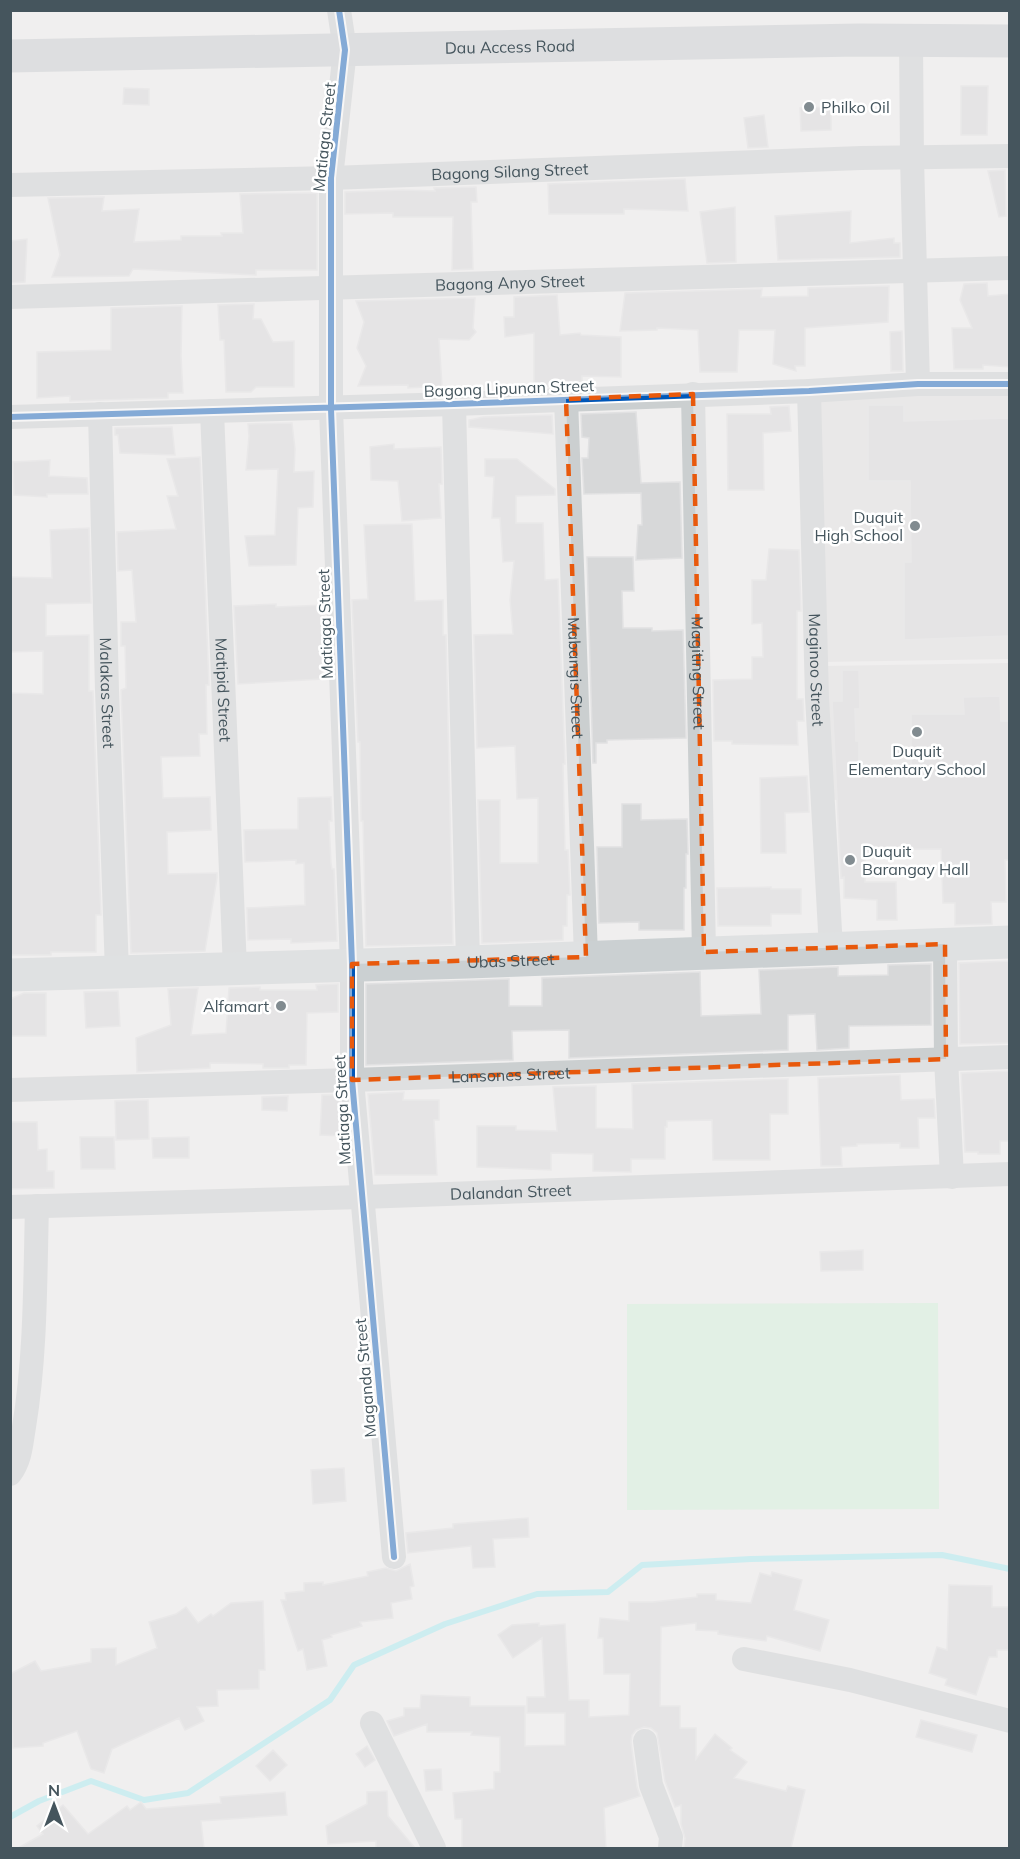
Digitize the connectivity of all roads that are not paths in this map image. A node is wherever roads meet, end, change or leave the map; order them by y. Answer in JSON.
{"nodes":[{"id":1,"x":339,"y":10,"type":"edge"},
{"id":2,"x":911,"y":41,"type":"junction"},
{"id":3,"x":1010,"y":41,"type":"edge"},
{"id":4,"x":345,"y":50,"type":"junction"},
{"id":5,"x":10,"y":56,"type":"edge"},
{"id":6,"x":1010,"y":156,"type":"edge"},
{"id":7,"x":912,"y":158,"type":"junction"},
{"id":8,"x":331,"y":178,"type":"junction"},
{"id":9,"x":10,"y":185,"type":"edge"},
{"id":10,"x":1010,"y":268,"type":"edge"},
{"id":11,"x":916,"y":271,"type":"junction"},
{"id":12,"x":330,"y":288,"type":"junction"},
{"id":13,"x":10,"y":297,"type":"edge"},
{"id":14,"x":918,"y":384,"type":"junction"},
{"id":15,"x":1010,"y":384,"type":"edge"},
{"id":16,"x":809,"y":391,"type":"junction"},
{"id":17,"x":693,"y":394,"type":"junction"},
{"id":18,"x":566,"y":399,"type":"junction"},
{"id":19,"x":454,"y":404,"type":"junction"},
{"id":20,"x":331,"y":409,"type":"junction"},
{"id":21,"x":212,"y":411,"type":"junction"},
{"id":22,"x":100,"y":414,"type":"junction"},
{"id":23,"x":10,"y":417,"type":"edge"},
{"id":24,"x":1010,"y":942,"type":"edge"},
{"id":25,"x":945,"y":944,"type":"junction"},
{"id":26,"x":831,"y":950,"type":"junction"},
{"id":27,"x":704,"y":952,"type":"junction"},
{"id":28,"x":586,"y":957,"type":"junction"},
{"id":29,"x":468,"y":962,"type":"junction"},
{"id":30,"x":352,"y":964,"type":"junction"},
{"id":31,"x":235,"y":969,"type":"junction"},
{"id":32,"x":117,"y":972,"type":"junction"},
{"id":33,"x":10,"y":975,"type":"edge"},
{"id":34,"x":1010,"y":1057,"type":"edge"},
{"id":35,"x":946,"y":1059,"type":"junction"},
{"id":36,"x":352,"y":1080,"type":"junction"},
{"id":37,"x":10,"y":1090,"type":"edge"},
{"id":38,"x":1010,"y":1174,"type":"edge"},
{"id":39,"x":952,"y":1177,"type":"junction"},
{"id":40,"x":362,"y":1197,"type":"junction"},
{"id":41,"x":37,"y":1206,"type":"junction"},
{"id":42,"x":10,"y":1207,"type":"edge"},
{"id":43,"x":10,"y":1474,"type":"edge"},
{"id":44,"x":394,"y":1557,"type":"dead end"},
{"id":45,"x":744,"y":1659,"type":"dead end"},
{"id":46,"x":1010,"y":1721,"type":"edge"},
{"id":47,"x":372,"y":1723,"type":"dead end"},
{"id":48,"x":645,"y":1741,"type":"dead end"},
{"id":49,"x":434,"y":1848,"type":"edge"},
{"id":50,"x":670,"y":1848,"type":"edge"}],
"edges":[{"from":1,"to":4,"type":"street","name":"Matiaga Street"},
{"from":2,"to":3,"type":"main road","name":"Dau Access Road"},
{"from":2,"to":4,"type":"main road","name":"Dau Access Road"},
{"from":2,"to":7,"type":"street"},
{"from":4,"to":5,"type":"main road","name":"Dau Access Road"},
{"from":4,"to":8,"type":"street","name":"Matiaga Street"},
{"from":6,"to":7,"type":"street","name":"Bagong Silang Street"},
{"from":7,"to":8,"type":"street","name":"Bagong Silang Street"},
{"from":7,"to":11,"type":"street"},
{"from":8,"to":9,"type":"street","name":"Bagong Silang Street"},
{"from":8,"to":12,"type":"street","name":"Matiaga Street"},
{"from":10,"to":11,"type":"street","name":"Bagong Anyo Street"},
{"from":11,"to":12,"type":"street","name":"Bagong Anyo Street"},
{"from":11,"to":14,"type":"street"},
{"from":12,"to":13,"type":"street","name":"Bagong Anyo Street"},
{"from":12,"to":20,"type":"street","name":"Matiaga Street"},
{"from":14,"to":15,"type":"street","name":"Bagong Lipunan Street"},
{"from":14,"to":16,"type":"street","name":"Bagong Lipunan Street"},
{"from":16,"to":17,"type":"street","name":"Bagong Lipunan Street"},
{"from":16,"to":26,"type":"street","name":"Maginoo Street"},
{"from":17,"to":18,"type":"street","name":"Bagong Lipunan Street"},
{"from":17,"to":27,"type":"street","name":"Magiting Street"},
{"from":18,"to":19,"type":"street","name":"Bagong Lipunan Street"},
{"from":18,"to":28,"type":"street","name":"Mabangis Street"},
{"from":19,"to":20,"type":"street","name":"Bagong Lipunan Street"},
{"from":19,"to":29,"type":"street"},
{"from":20,"to":21,"type":"street","name":"Bagong Lipunan Street"},
{"from":20,"to":30,"type":"street","name":"Matiaga Street"},
{"from":21,"to":22,"type":"street","name":"Bagong Lipunan Street"},
{"from":21,"to":31,"type":"street","name":"Matipid Street"},
{"from":22,"to":23,"type":"street","name":"Bagong Lipunan Street"},
{"from":22,"to":32,"type":"street","name":"Malakas Street"},
{"from":24,"to":25,"type":"street","name":"Ubas Street"},
{"from":25,"to":26,"type":"street","name":"Ubas Street"},
{"from":25,"to":35,"type":"street"},
{"from":26,"to":27,"type":"street","name":"Ubas Street"},
{"from":27,"to":28,"type":"street","name":"Ubas Street"},
{"from":28,"to":29,"type":"street","name":"Ubas Street"},
{"from":29,"to":30,"type":"street","name":"Ubas Street"},
{"from":30,"to":31,"type":"street","name":"Ubas Street"},
{"from":30,"to":36,"type":"street","name":"Matiaga Street"},
{"from":31,"to":32,"type":"street","name":"Ubas Street"},
{"from":32,"to":33,"type":"street","name":"Ubas Street"},
{"from":34,"to":35,"type":"street","name":"Lansones Street"},
{"from":35,"to":36,"type":"street","name":"Lansones Street"},
{"from":35,"to":39,"type":"street"},
{"from":36,"to":37,"type":"street","name":"Lansones Street"},
{"from":36,"to":40,"type":"street","name":"Matiaga Street"},
{"from":38,"to":39,"type":"street","name":"Dalandan Street"},
{"from":39,"to":40,"type":"street","name":"Dalandan Street"},
{"from":40,"to":41,"type":"street","name":"Dalandan Street"},
{"from":40,"to":44,"type":"street","name":"Maganda Street"},
{"from":41,"to":42,"type":"street","name":"Dalandan Street"},
{"from":41,"to":43,"type":"street"},
{"from":45,"to":46,"type":"street"},
{"from":47,"to":49,"type":"street"},
{"from":48,"to":50,"type":"street"}]}
